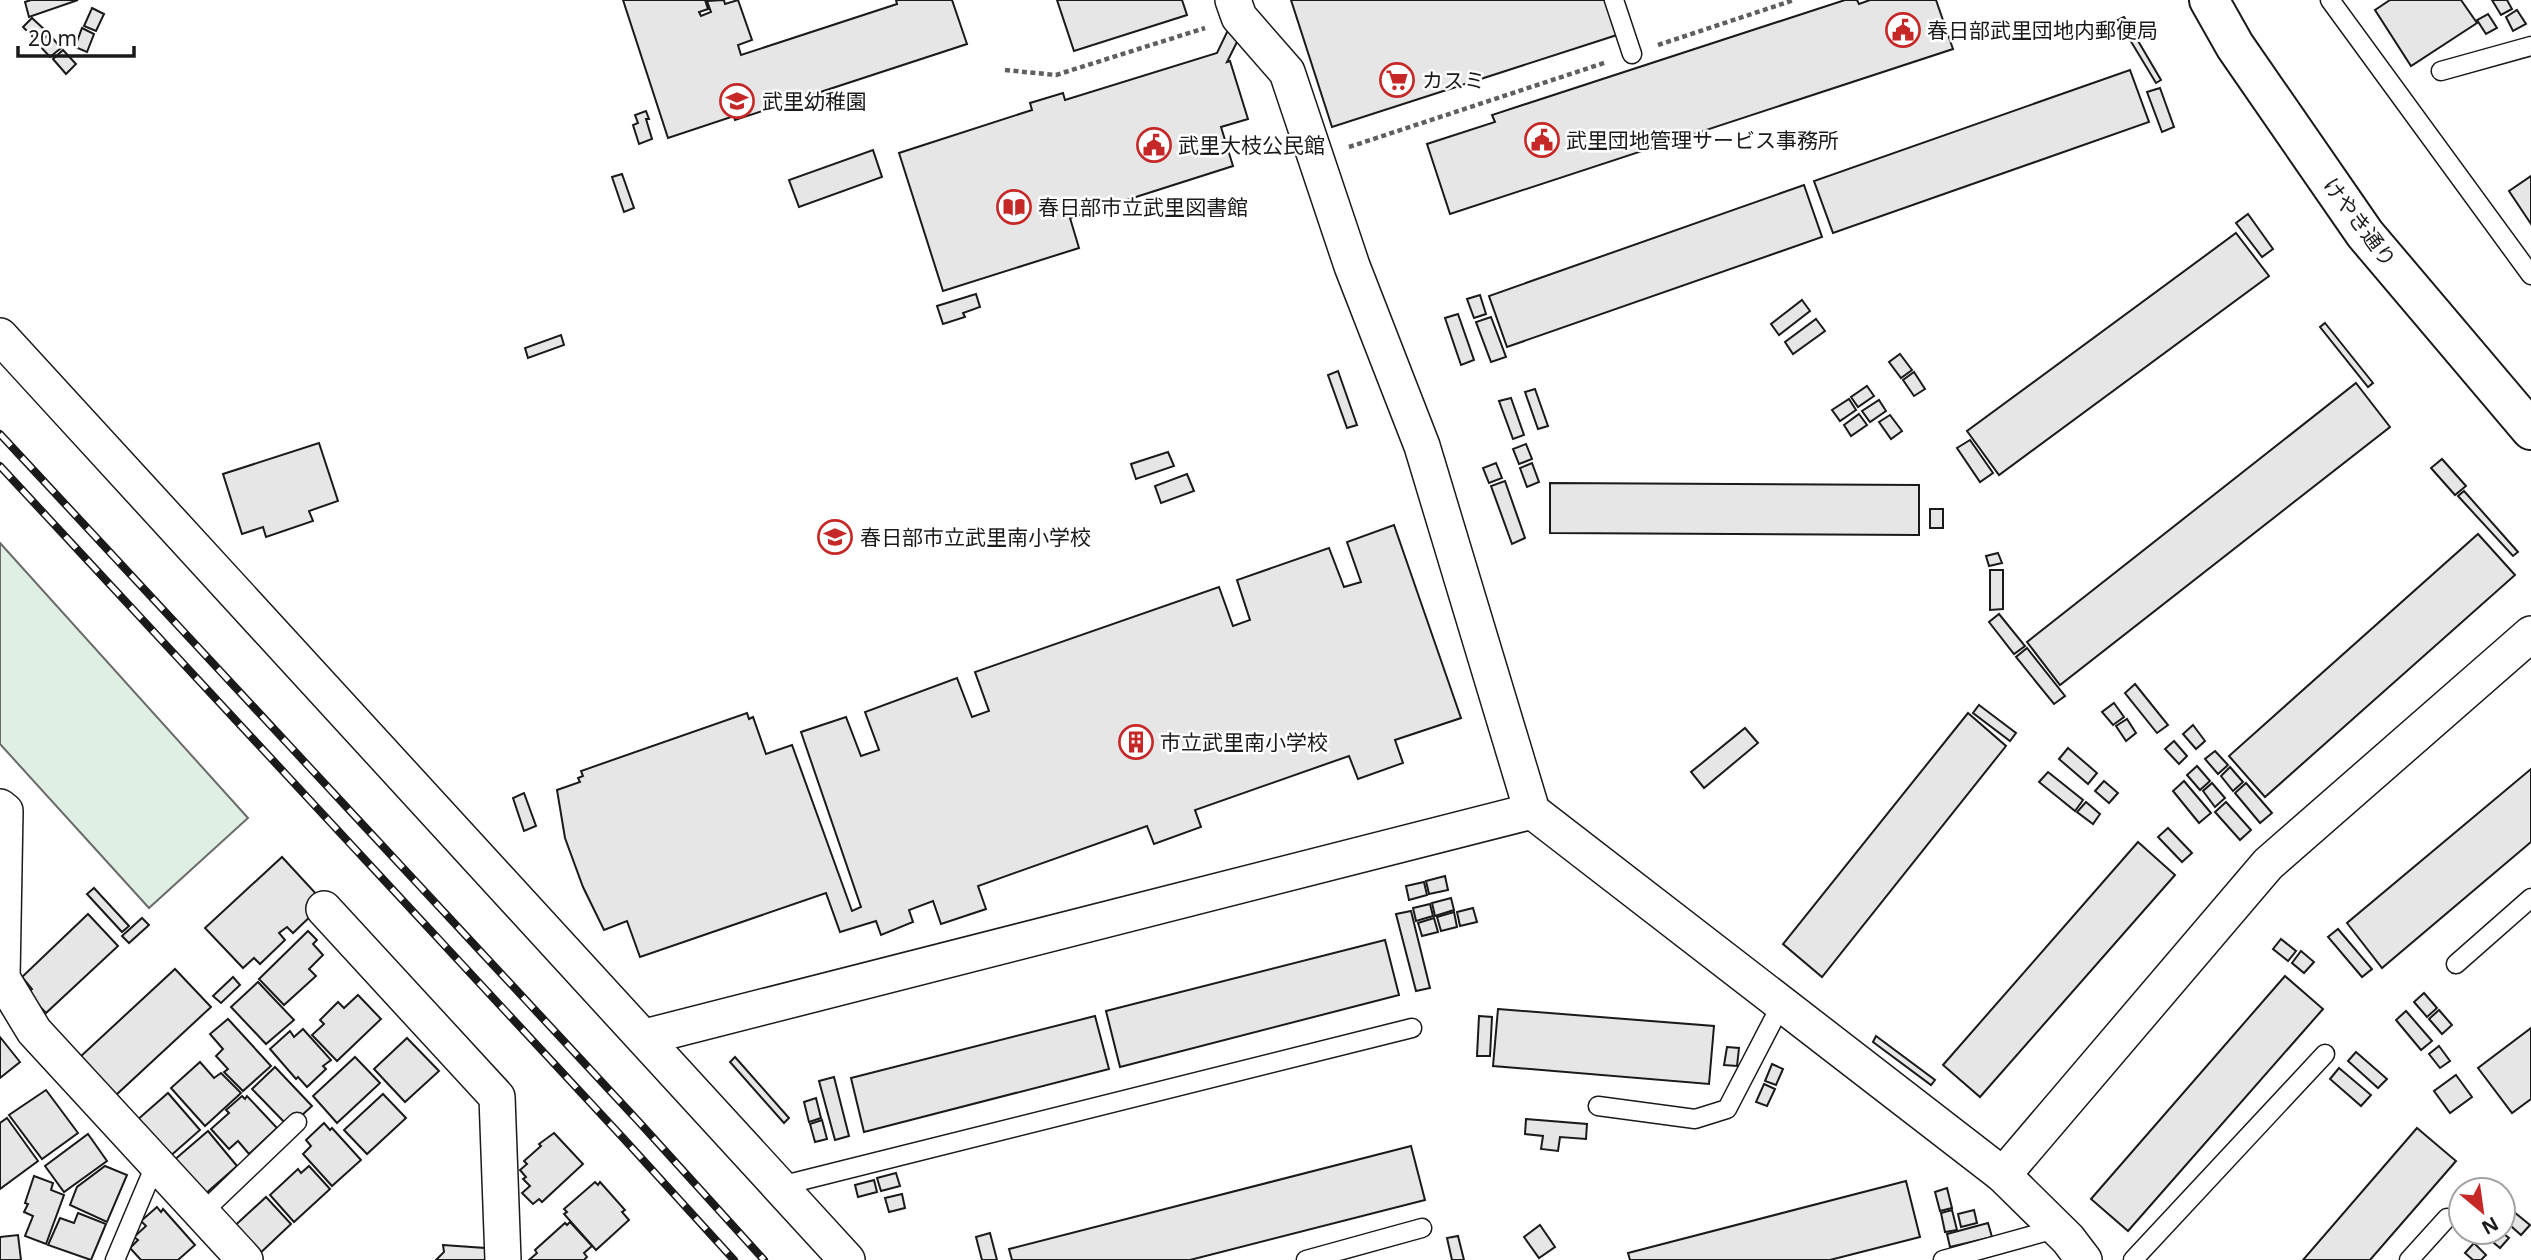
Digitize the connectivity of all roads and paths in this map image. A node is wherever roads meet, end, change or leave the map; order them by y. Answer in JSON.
{"nodes":[{"id":1,"x":1614,"y":0,"type":"edge"},
{"id":2,"x":1794,"y":0,"type":"edge"},
{"id":3,"x":2208,"y":0,"type":"edge"},
{"id":4,"x":2330,"y":0,"type":"edge"},
{"id":5,"x":1236,"y":9,"type":"edge"},
{"id":6,"x":2531,"y":46,"type":"edge"},
{"id":7,"x":1632,"y":54,"type":"junction"},
{"id":8,"x":1005,"y":71,"type":"dead end"},
{"id":9,"x":2441,"y":71,"type":"dead end"},
{"id":10,"x":1359,"y":144,"type":"dead end"},
{"id":11,"x":2531,"y":275,"type":"edge"},
{"id":12,"x":0,"y":336,"type":"edge"},
{"id":13,"x":2531,"y":430,"type":"edge"},
{"id":14,"x":2531,"y":634,"type":"edge"},
{"id":15,"x":0,"y":807,"type":"edge"},
{"id":16,"x":1532,"y":811,"type":"junction"},
{"id":17,"x":2531,"y":898,"type":"edge"},
{"id":18,"x":324,"y":909,"type":"dead end"},
{"id":19,"x":2456,"y":964,"type":"dead end"},
{"id":20,"x":1781,"y":1005,"type":"junction"},
{"id":21,"x":1412,"y":1028,"type":"dead end"},
{"id":22,"x":645,"y":1037,"type":"junction"},
{"id":23,"x":2325,"y":1054,"type":"dead end"},
{"id":24,"x":1598,"y":1106,"type":"dead end"},
{"id":25,"x":297,"y":1122,"type":"dead end"},
{"id":26,"x":156,"y":1163,"type":"junction"},
{"id":27,"x":2003,"y":1175,"type":"junction"},
{"id":28,"x":780,"y":1186,"type":"junction"},
{"id":29,"x":202,"y":1213,"type":"junction"},
{"id":30,"x":2447,"y":1218,"type":"dead end"},
{"id":31,"x":1422,"y":1228,"type":"dead end"},
{"id":32,"x":2055,"y":1229,"type":"junction"},
{"id":33,"x":115,"y":1260,"type":"edge"},
{"id":34,"x":245,"y":1260,"type":"edge"},
{"id":35,"x":503,"y":1260,"type":"edge"},
{"id":36,"x":847,"y":1260,"type":"edge"},
{"id":37,"x":1306,"y":1260,"type":"edge"},
{"id":38,"x":1942,"y":1260,"type":"edge"},
{"id":39,"x":2084,"y":1260,"type":"edge"},
{"id":40,"x":2133,"y":1260,"type":"edge"},
{"id":41,"x":2409,"y":1260,"type":"edge"}],
"edges":[{"from":1,"to":7,"type":"lane"},
{"from":2,"to":7,"type":"path"},
{"from":3,"to":13,"type":"street","name":"けやき通り"},
{"from":4,"to":11,"type":"lane"},
{"from":5,"to":8,"type":"path"},
{"from":5,"to":16,"type":"street"},
{"from":6,"to":9,"type":"lane"},
{"from":7,"to":10,"type":"path"},
{"from":12,"to":22,"type":"street"},
{"from":14,"to":27,"type":"street"},
{"from":15,"to":26,"type":"street"},
{"from":16,"to":20,"type":"street"},
{"from":16,"to":22,"type":"street"},
{"from":17,"to":19,"type":"lane"},
{"from":18,"to":35,"type":"street"},
{"from":20,"to":24,"type":"lane"},
{"from":20,"to":27,"type":"street"},
{"from":21,"to":28,"type":"lane"},
{"from":22,"to":28,"type":"street"},
{"from":23,"to":40,"type":"lane"},
{"from":25,"to":29,"type":"lane"},
{"from":26,"to":29,"type":"street"},
{"from":26,"to":33,"type":"lane"},
{"from":27,"to":32,"type":"street"},
{"from":28,"to":36,"type":"street"},
{"from":29,"to":34,"type":"street"},
{"from":30,"to":41,"type":"lane"},
{"from":31,"to":37,"type":"lane"},
{"from":32,"to":38,"type":"lane"},
{"from":32,"to":39,"type":"street"}]}
